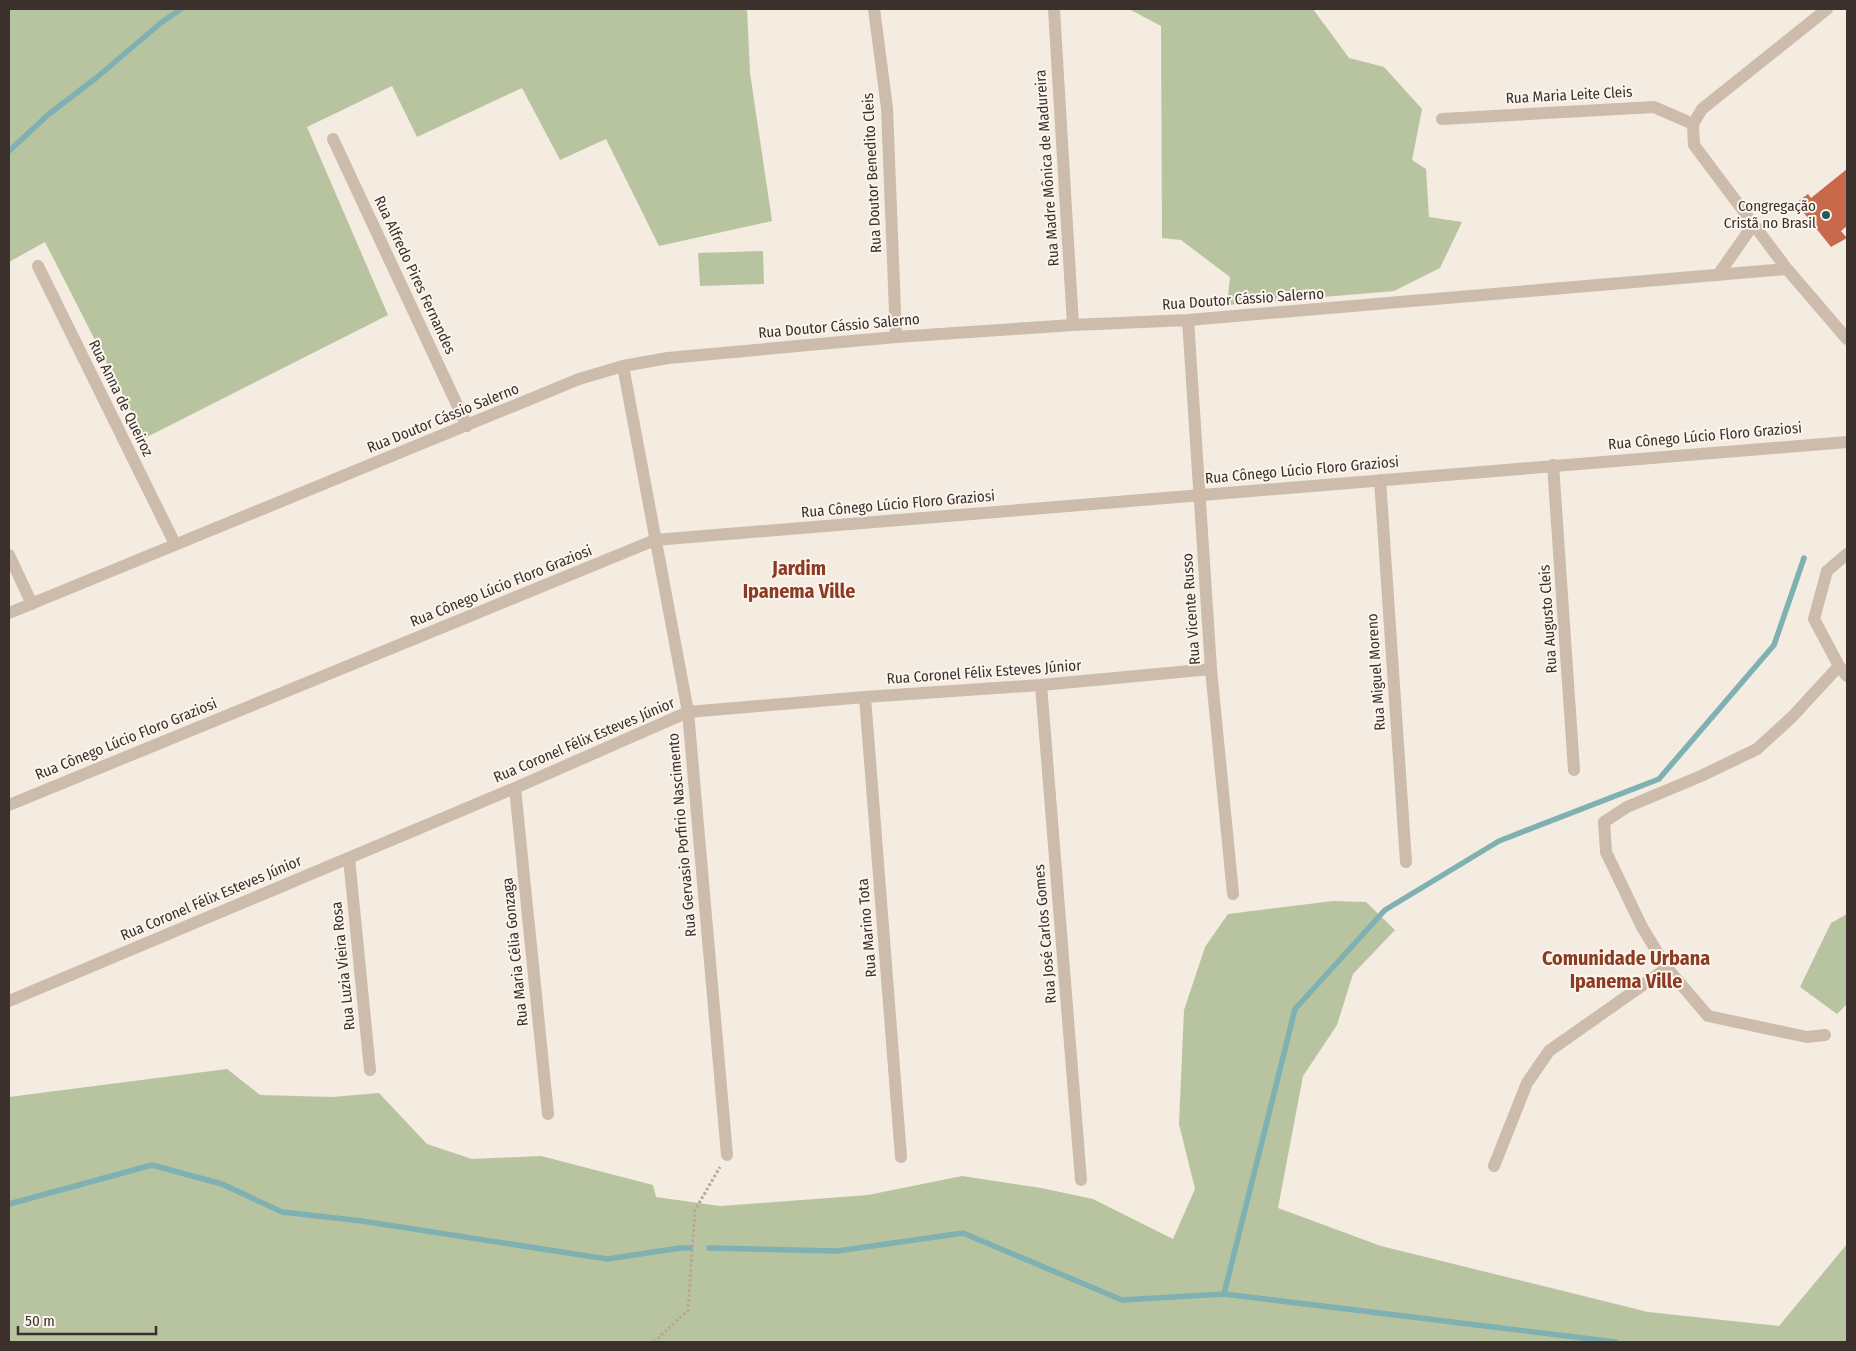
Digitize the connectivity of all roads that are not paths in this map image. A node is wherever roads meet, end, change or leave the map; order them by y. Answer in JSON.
{"nodes":[{"id":1,"x":874,"y":9,"type":"edge"},
{"id":2,"x":1054,"y":9,"type":"edge"},
{"id":3,"x":1827,"y":9,"type":"edge"},
{"id":4,"x":1442,"y":119,"type":"dead end"},
{"id":5,"x":1693,"y":124,"type":"junction"},
{"id":6,"x":333,"y":138,"type":"dead end"},
{"id":7,"x":1753,"y":225,"type":"junction"},
{"id":8,"x":38,"y":266,"type":"dead end"},
{"id":9,"x":1787,"y":269,"type":"junction"},
{"id":10,"x":1718,"y":276,"type":"junction"},
{"id":11,"x":1188,"y":320,"type":"junction"},
{"id":12,"x":1073,"y":325,"type":"junction"},
{"id":13,"x":896,"y":337,"type":"junction"},
{"id":14,"x":1847,"y":339,"type":"edge"},
{"id":15,"x":623,"y":366,"type":"junction"},
{"id":16,"x":467,"y":426,"type":"junction"},
{"id":17,"x":1845,"y":441,"type":"edge"},
{"id":18,"x":1553,"y":465,"type":"junction"},
{"id":19,"x":1380,"y":480,"type":"junction"},
{"id":20,"x":1200,"y":495,"type":"junction"},
{"id":21,"x":655,"y":540,"type":"junction"},
{"id":22,"x":175,"y":544,"type":"junction"},
{"id":23,"x":1847,"y":554,"type":"edge"},
{"id":24,"x":9,"y":556,"type":"edge"},
{"id":25,"x":32,"y":604,"type":"junction"},
{"id":26,"x":9,"y":613,"type":"edge"},
{"id":27,"x":1838,"y":666,"type":"junction"},
{"id":28,"x":1211,"y":669,"type":"junction"},
{"id":29,"x":1847,"y":676,"type":"edge"},
{"id":30,"x":1041,"y":685,"type":"junction"},
{"id":31,"x":865,"y":697,"type":"junction"},
{"id":32,"x":688,"y":712,"type":"junction"},
{"id":33,"x":1574,"y":770,"type":"dead end"},
{"id":34,"x":515,"y":788,"type":"junction"},
{"id":35,"x":9,"y":805,"type":"edge"},
{"id":36,"x":349,"y":858,"type":"junction"},
{"id":37,"x":1406,"y":862,"type":"dead end"},
{"id":38,"x":1233,"y":894,"type":"dead end"},
{"id":39,"x":1667,"y":968,"type":"junction"},
{"id":40,"x":9,"y":1001,"type":"edge"},
{"id":41,"x":1825,"y":1035,"type":"dead end"},
{"id":42,"x":370,"y":1070,"type":"dead end"},
{"id":43,"x":548,"y":1114,"type":"dead end"},
{"id":44,"x":727,"y":1155,"type":"road end"},
{"id":45,"x":901,"y":1157,"type":"dead end"},
{"id":46,"x":1494,"y":1166,"type":"dead end"},
{"id":47,"x":1081,"y":1180,"type":"dead end"}],
"edges":[{"from":1,"to":13,"type":"street","name":"Rua Doutor Benedito Cleis"},
{"from":2,"to":12,"type":"street","name":"Rua Madre Mônica de Madureira"},
{"from":3,"to":5,"type":"street"},
{"from":4,"to":5,"type":"street","name":"Rua Maria Leite Cleis"},
{"from":5,"to":7,"type":"street"},
{"from":6,"to":16,"type":"street","name":"Rua Alfredo Pires Fernandes"},
{"from":7,"to":9,"type":"street"},
{"from":7,"to":10,"type":"street"},
{"from":8,"to":22,"type":"street","name":"Rua Anna de Queiroz"},
{"from":9,"to":10,"type":"street","name":"Rua Doutor Cássio Salerno"},
{"from":9,"to":14,"type":"street"},
{"from":10,"to":11,"type":"street","name":"Rua Doutor Cássio Salerno"},
{"from":11,"to":12,"type":"street","name":"Rua Doutor Cássio Salerno"},
{"from":11,"to":20,"type":"street","name":"Rua Vicente Russo"},
{"from":12,"to":13,"type":"street","name":"Rua Doutor Cássio Salerno"},
{"from":13,"to":15,"type":"street","name":"Rua Doutor Cássio Salerno"},
{"from":15,"to":16,"type":"street","name":"Rua Doutor Cássio Salerno"},
{"from":15,"to":21,"type":"street","name":"Rua Gervasio Porfirio Nascimento"},
{"from":16,"to":22,"type":"street","name":"Rua Doutor Cássio Salerno"},
{"from":17,"to":18,"type":"street","name":"Rua Cônego Lúcio Floro Graziosi"},
{"from":18,"to":19,"type":"street","name":"Rua Cônego Lúcio Floro Graziosi"},
{"from":18,"to":33,"type":"street","name":"Rua Augusto Cleis"},
{"from":19,"to":20,"type":"street","name":"Rua Cônego Lúcio Floro Graziosi"},
{"from":19,"to":37,"type":"street","name":"Rua Miguel Moreno"},
{"from":20,"to":21,"type":"street","name":"Rua Cônego Lúcio Floro Graziosi"},
{"from":20,"to":28,"type":"street","name":"Rua Vicente Russo"},
{"from":21,"to":32,"type":"street","name":"Rua Gervasio Porfirio Nascimento"},
{"from":21,"to":35,"type":"street","name":"Rua Cônego Lúcio Floro Graziosi"},
{"from":22,"to":25,"type":"street","name":"Rua Doutor Cássio Salerno"},
{"from":23,"to":27,"type":"street"},
{"from":24,"to":25,"type":"street"},
{"from":25,"to":26,"type":"street","name":"Rua Doutor Cássio Salerno"},
{"from":27,"to":29,"type":"street"},
{"from":27,"to":39,"type":"street"},
{"from":28,"to":30,"type":"street","name":"Rua Coronel Félix Esteves Júnior"},
{"from":28,"to":38,"type":"street","name":"Rua Vicente Russo"},
{"from":30,"to":31,"type":"street","name":"Rua Coronel Félix Esteves Júnior"},
{"from":30,"to":47,"type":"street","name":"Rua José Carlos Gomes"},
{"from":31,"to":32,"type":"street","name":"Rua Coronel Félix Esteves Júnior"},
{"from":31,"to":45,"type":"street","name":"Rua Marino Tota"},
{"from":32,"to":34,"type":"street","name":"Rua Coronel Félix Esteves Júnior"},
{"from":32,"to":44,"type":"street","name":"Rua Gervasio Porfirio Nascimento"},
{"from":34,"to":36,"type":"street","name":"Rua Coronel Félix Esteves Júnior"},
{"from":34,"to":43,"type":"street","name":"Rua Maria Célia Gonzaga"},
{"from":36,"to":40,"type":"street","name":"Rua Coronel Félix Esteves Júnior"},
{"from":36,"to":42,"type":"street","name":"Rua Luzia Vieira Rosa"},
{"from":39,"to":41,"type":"street"},
{"from":39,"to":46,"type":"street"}]}
